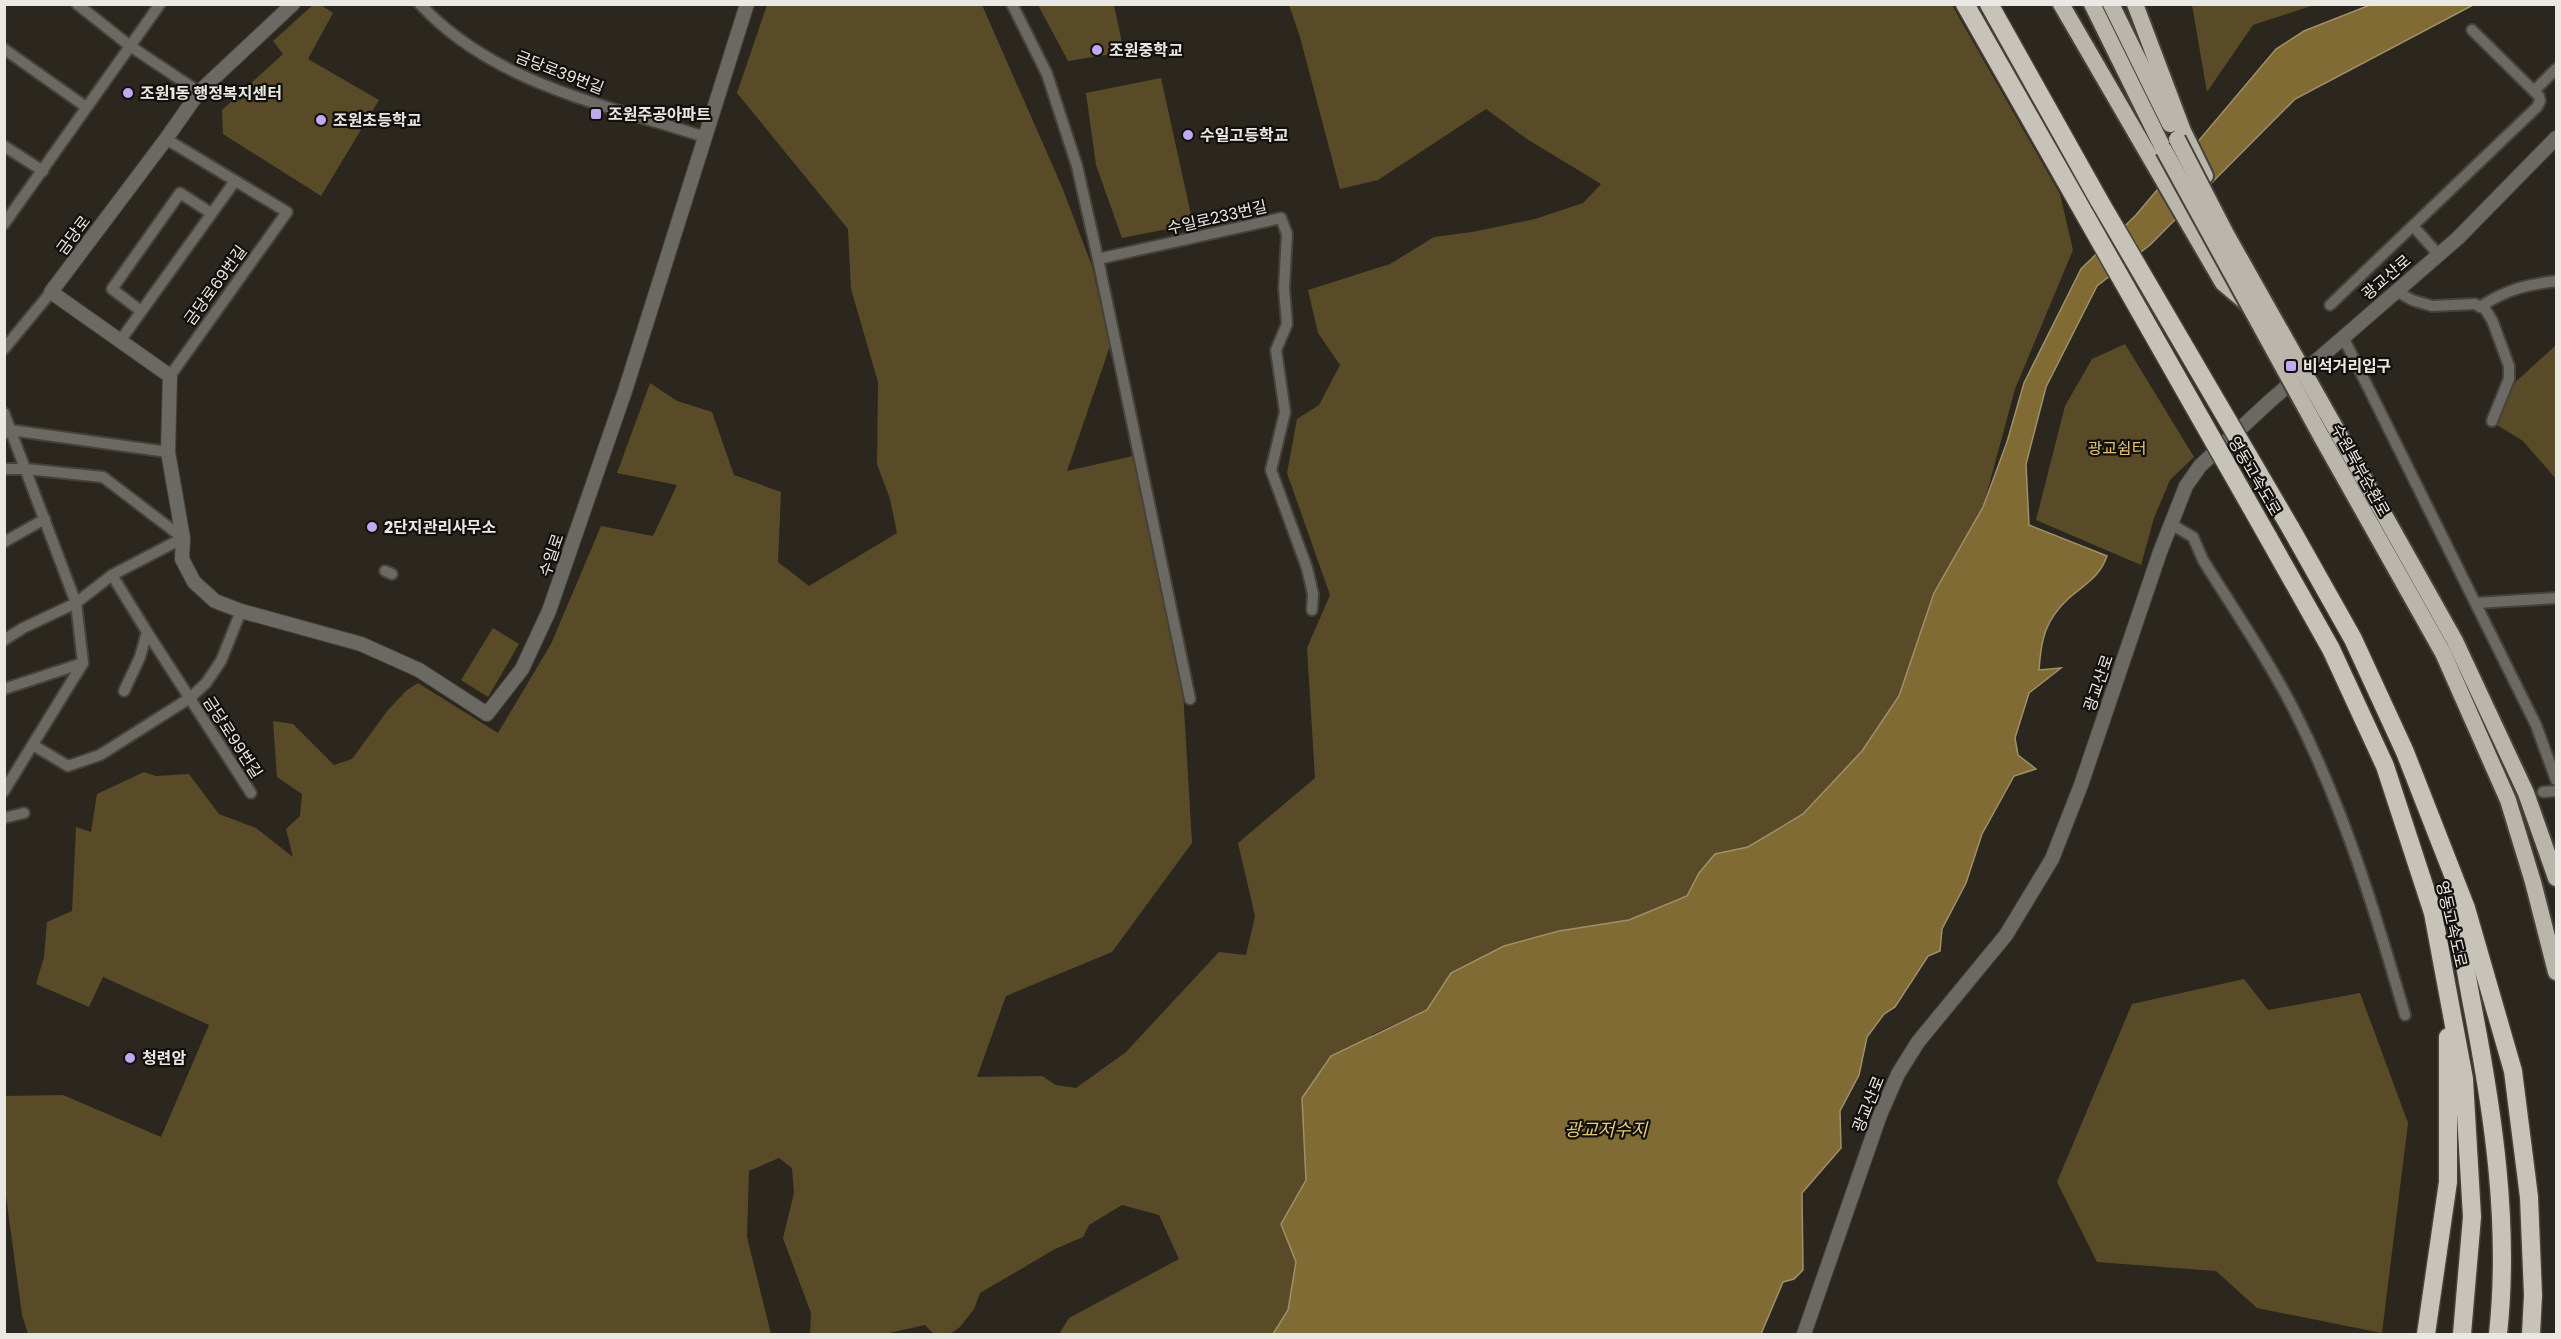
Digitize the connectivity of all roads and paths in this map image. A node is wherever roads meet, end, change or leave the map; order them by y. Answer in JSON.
{"nodes":[{"id":1,"x":77,"y":4,"type":"edge"},
{"id":2,"x":160,"y":4,"type":"edge"},
{"id":3,"x":293,"y":4,"type":"edge"},
{"id":4,"x":420,"y":4,"type":"edge"},
{"id":5,"x":747,"y":4,"type":"edge"},
{"id":6,"x":1012,"y":4,"type":"edge"},
{"id":7,"x":1965,"y":4,"type":"edge"},
{"id":8,"x":1989,"y":4,"type":"edge"},
{"id":9,"x":2061,"y":4,"type":"edge"},
{"id":10,"x":2092,"y":4,"type":"edge"},
{"id":11,"x":2111,"y":4,"type":"edge"},
{"id":12,"x":2135,"y":4,"type":"edge"},
{"id":13,"x":2472,"y":30,"type":"dead end"},
{"id":14,"x":130,"y":46,"type":"junction"},
{"id":15,"x":4,"y":49,"type":"edge"},
{"id":16,"x":2556,"y":69,"type":"edge"},
{"id":17,"x":2534,"y":91,"type":"junction"},
{"id":18,"x":199,"y":92,"type":"junction"},
{"id":19,"x":86,"y":107,"type":"junction"},
{"id":20,"x":2180,"y":135,"type":"junction"},
{"id":21,"x":705,"y":137,"type":"junction"},
{"id":22,"x":2556,"y":138,"type":"edge"},
{"id":23,"x":166,"y":139,"type":"junction"},
{"id":24,"x":4,"y":146,"type":"edge"},
{"id":25,"x":2159,"y":156,"type":"junction"},
{"id":26,"x":42,"y":171,"type":"junction"},
{"id":27,"x":235,"y":181,"type":"junction"},
{"id":28,"x":211,"y":213,"type":"junction"},
{"id":29,"x":4,"y":224,"type":"edge"},
{"id":30,"x":2413,"y":226,"type":"junction"},
{"id":31,"x":2438,"y":254,"type":"junction"},
{"id":32,"x":1098,"y":259,"type":"junction"},
{"id":33,"x":2556,"y":281,"type":"edge"},
{"id":34,"x":2396,"y":291,"type":"junction"},
{"id":35,"x":51,"y":292,"type":"junction"},
{"id":36,"x":2330,"y":305,"type":"dead end"},
{"id":37,"x":2480,"y":307,"type":"junction"},
{"id":38,"x":141,"y":311,"type":"junction"},
{"id":39,"x":2343,"y":337,"type":"junction"},
{"id":40,"x":120,"y":341,"type":"junction"},
{"id":41,"x":4,"y":349,"type":"edge"},
{"id":42,"x":170,"y":376,"type":"junction"},
{"id":43,"x":4,"y":413,"type":"edge"},
{"id":44,"x":2492,"y":421,"type":"dead end"},
{"id":45,"x":7,"y":432,"type":"edge"},
{"id":46,"x":2329,"y":433,"type":"junction"},
{"id":47,"x":168,"y":452,"type":"junction"},
{"id":48,"x":26,"y":469,"type":"junction"},
{"id":49,"x":4,"y":470,"type":"edge"},
{"id":50,"x":45,"y":519,"type":"junction"},
{"id":51,"x":2171,"y":524,"type":"junction"},
{"id":52,"x":183,"y":538,"type":"junction"},
{"id":53,"x":4,"y":542,"type":"edge"},
{"id":54,"x":112,"y":575,"type":"junction"},
{"id":55,"x":2556,"y":597,"type":"edge"},
{"id":56,"x":76,"y":603,"type":"junction"},
{"id":57,"x":2476,"y":603,"type":"junction"},
{"id":58,"x":1312,"y":610,"type":"dead end"},
{"id":59,"x":241,"y":611,"type":"junction"},
{"id":60,"x":147,"y":632,"type":"junction"},
{"id":61,"x":4,"y":640,"type":"edge"},
{"id":62,"x":83,"y":663,"type":"junction"},
{"id":63,"x":4,"y":689,"type":"edge"},
{"id":64,"x":124,"y":691,"type":"dead end"},
{"id":65,"x":190,"y":698,"type":"junction"},
{"id":66,"x":1190,"y":699,"type":"dead end"},
{"id":67,"x":33,"y":745,"type":"junction"},
{"id":68,"x":2405,"y":752,"type":"junction"},
{"id":69,"x":2556,"y":780,"type":"edge"},
{"id":70,"x":4,"y":791,"type":"edge"},
{"id":71,"x":2556,"y":791,"type":"edge"},
{"id":72,"x":251,"y":792,"type":"dead end"},
{"id":73,"x":2543,"y":792,"type":"dead end"},
{"id":74,"x":24,"y":813,"type":"dead end"},
{"id":75,"x":4,"y":818,"type":"edge"},
{"id":76,"x":2556,"y":878,"type":"edge"},
{"id":77,"x":2556,"y":967,"type":"edge"},
{"id":78,"x":2448,"y":993,"type":"junction"},
{"id":79,"x":2404,"y":1015,"type":"dead end"},
{"id":80,"x":1804,"y":1335,"type":"edge"},
{"id":81,"x":2426,"y":1335,"type":"edge"},
{"id":82,"x":2462,"y":1335,"type":"edge"},
{"id":83,"x":2498,"y":1335,"type":"edge"},
{"id":84,"x":2531,"y":1335,"type":"edge"}],
"edges":[{"from":1,"to":14,"type":"street"},
{"from":2,"to":14,"type":"street"},
{"from":3,"to":18,"type":"street","name":"금당로"},
{"from":4,"to":21,"type":"street","name":"금당로39번길"},
{"from":5,"to":21,"type":"street"},
{"from":6,"to":32,"type":"street"},
{"from":7,"to":78,"type":"highway","name":"영동고속도로","bridge":true},
{"from":8,"to":68,"type":"highway","name":"영동고속도로","bridge":true},
{"from":9,"to":25,"type":"highway"},
{"from":10,"to":25,"type":"highway","name":"수원북부순환로"},
{"from":11,"to":20,"type":"highway","name":"수원북부순환로"},
{"from":12,"to":20,"type":"highway"},
{"from":13,"to":17,"type":"street"},
{"from":14,"to":18,"type":"street"},
{"from":14,"to":19,"type":"street"},
{"from":15,"to":19,"type":"street"},
{"from":16,"to":17,"type":"street"},
{"from":17,"to":30,"type":"street"},
{"from":18,"to":23,"type":"street","name":"금당로"},
{"from":19,"to":26,"type":"street"},
{"from":20,"to":46,"type":"highway","name":"수원북부순환로","bridge":true},
{"from":21,"to":59,"type":"street","name":"수일로"},
{"from":22,"to":31,"type":"street","name":"광교산로"},
{"from":23,"to":27,"type":"street"},
{"from":23,"to":35,"type":"street","name":"금당로"},
{"from":24,"to":26,"type":"street"},
{"from":25,"to":46,"type":"highway","name":"수원북부순환로","bridge":true},
{"from":26,"to":29,"type":"street"},
{"from":27,"to":28,"type":"street"},
{"from":27,"to":42,"type":"street","name":"금당로69번길"},
{"from":28,"to":38,"type":"street"},
{"from":28,"to":38,"type":"street"},
{"from":30,"to":31,"type":"street"},
{"from":30,"to":36,"type":"street"},
{"from":31,"to":34,"type":"street","name":"광교산로"},
{"from":32,"to":58,"type":"street","name":"수일로233번길"},
{"from":32,"to":66,"type":"street"},
{"from":33,"to":37,"type":"street"},
{"from":34,"to":37,"type":"street"},
{"from":34,"to":39,"type":"street","name":"광교산로"},
{"from":35,"to":40,"type":"street"},
{"from":35,"to":41,"type":"street","name":"금당로"},
{"from":37,"to":44,"type":"street"},
{"from":38,"to":40,"type":"street"},
{"from":39,"to":51,"type":"street","name":"광교산로"},
{"from":39,"to":57,"type":"street"},
{"from":40,"to":42,"type":"street"},
{"from":42,"to":47,"type":"street"},
{"from":43,"to":45,"type":"street"},
{"from":45,"to":47,"type":"street"},
{"from":45,"to":48,"type":"street"},
{"from":46,"to":76,"type":"highway","name":"수원북부순환로"},
{"from":46,"to":77,"type":"highway","name":"수원북부순환로"},
{"from":47,"to":52,"type":"street"},
{"from":48,"to":49,"type":"street"},
{"from":48,"to":50,"type":"street"},
{"from":48,"to":52,"type":"street"},
{"from":50,"to":53,"type":"street"},
{"from":50,"to":56,"type":"street"},
{"from":51,"to":79,"type":"street"},
{"from":51,"to":80,"type":"street","name":"광교산로"},
{"from":52,"to":54,"type":"street"},
{"from":52,"to":59,"type":"street"},
{"from":54,"to":56,"type":"street"},
{"from":54,"to":60,"type":"street","name":"금당로99번길"},
{"from":55,"to":57,"type":"street"},
{"from":56,"to":61,"type":"street"},
{"from":56,"to":62,"type":"street"},
{"from":57,"to":69,"type":"street"},
{"from":59,"to":65,"type":"street","name":"금당로99번길"},
{"from":60,"to":64,"type":"street"},
{"from":60,"to":65,"type":"street","name":"금당로99번길"},
{"from":62,"to":63,"type":"street"},
{"from":62,"to":67,"type":"street"},
{"from":65,"to":67,"type":"street","name":"금당로99번길"},
{"from":65,"to":72,"type":"street","name":"금당로99번길"},
{"from":67,"to":70,"type":"street"},
{"from":68,"to":83,"type":"highway","name":"영동고속도로"},
{"from":68,"to":84,"type":"highway","name":"영동고속도로"},
{"from":71,"to":73,"type":"street"},
{"from":74,"to":75,"type":"street"},
{"from":78,"to":81,"type":"highway","name":"영동고속도로"},
{"from":78,"to":82,"type":"highway","name":"영동고속도로"}]}
